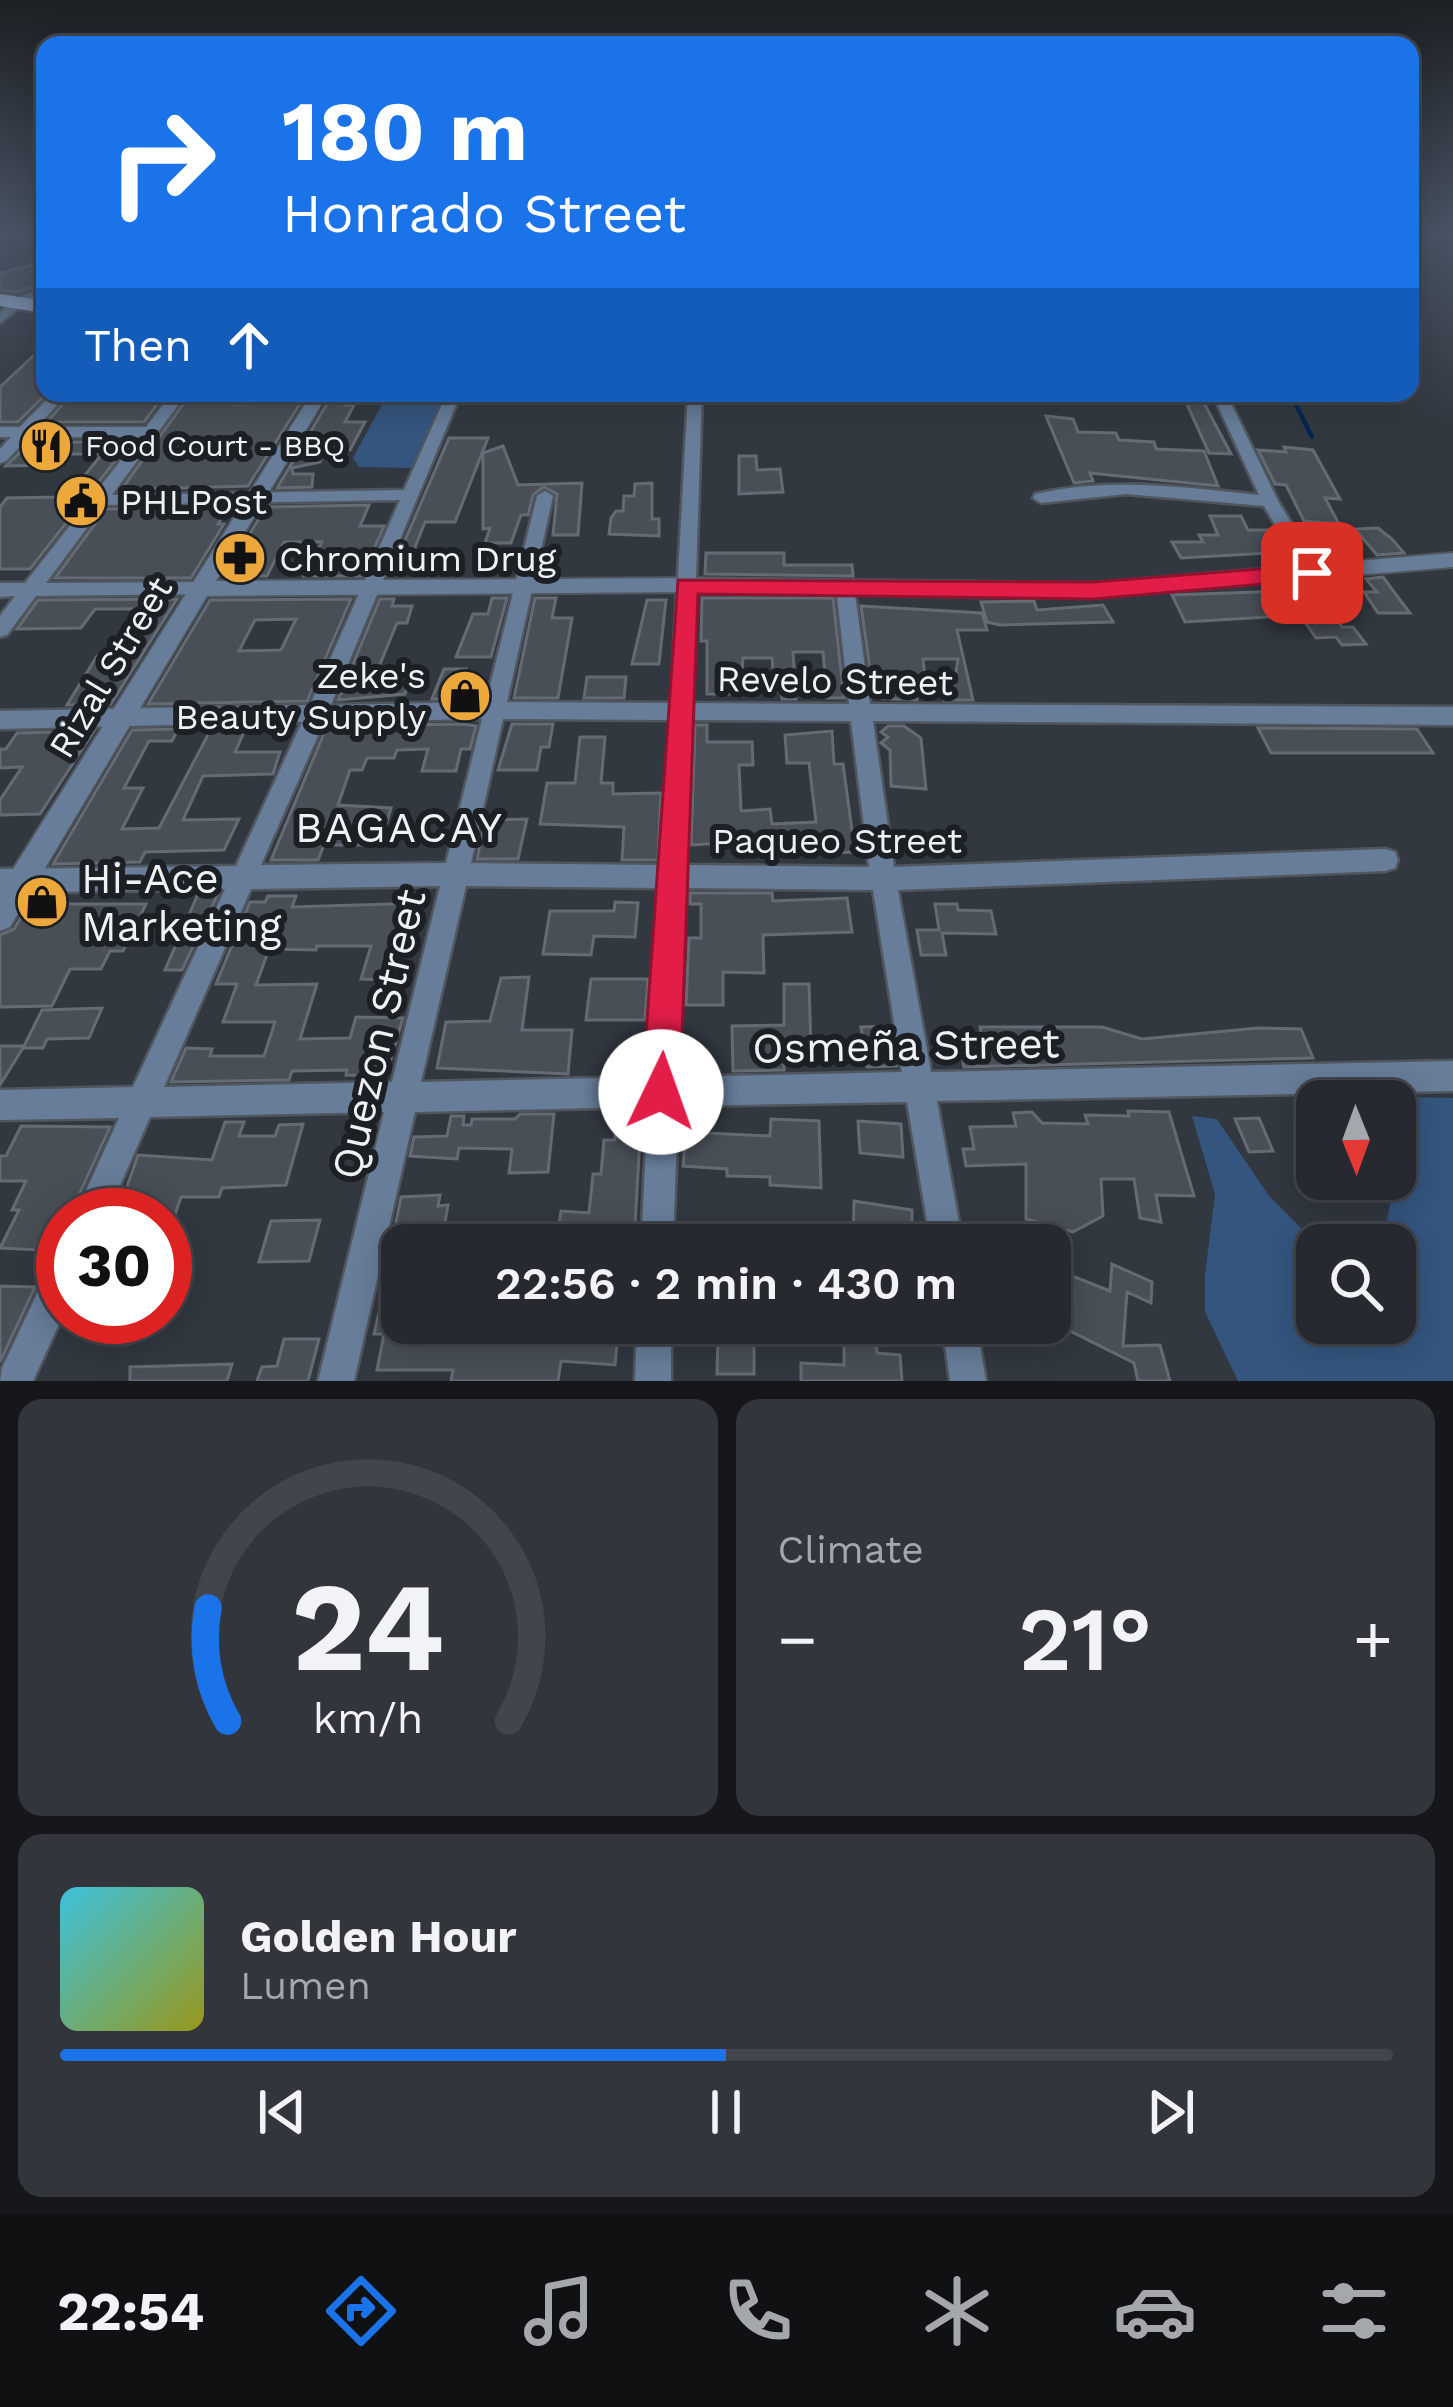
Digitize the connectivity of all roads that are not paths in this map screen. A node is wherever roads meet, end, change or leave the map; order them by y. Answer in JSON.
{"nodes":[{"id":1,"x":10,"y":301,"type":"edge"},
{"id":2,"x":0,"y":319,"type":"edge"},
{"id":3,"x":52,"y":402,"type":"edge"},
{"id":4,"x":173,"y":402,"type":"edge"},
{"id":5,"x":314,"y":402,"type":"edge"},
{"id":6,"x":450,"y":402,"type":"edge"},
{"id":7,"x":695,"y":402,"type":"edge"},
{"id":8,"x":1223,"y":402,"type":"edge"},
{"id":9,"x":0,"y":432,"type":"edge"},
{"id":10,"x":24,"y":432,"type":"junction"},
{"id":11,"x":151,"y":432,"type":"junction"},
{"id":12,"x":0,"y":458,"type":"edge"},
{"id":13,"x":407,"y":495,"type":"junction"},
{"id":14,"x":545,"y":496,"type":"dead end"},
{"id":15,"x":256,"y":497,"type":"junction"},
{"id":16,"x":1041,"y":498,"type":"dead end"},
{"id":17,"x":99,"y":500,"type":"junction"},
{"id":18,"x":1270,"y":501,"type":"junction"},
{"id":19,"x":1453,"y":560,"type":"edge"},
{"id":20,"x":1312,"y":573,"type":"junction"},
{"id":21,"x":524,"y":586,"type":"junction"},
{"id":22,"x":686,"y":586,"type":"junction"},
{"id":23,"x":369,"y":587,"type":"junction"},
{"id":24,"x":845,"y":587,"type":"junction"},
{"id":25,"x":200,"y":589,"type":"junction"},
{"id":26,"x":0,"y":590,"type":"edge"},
{"id":27,"x":32,"y":590,"type":"junction"},
{"id":28,"x":0,"y":630,"type":"edge"},
{"id":29,"x":495,"y":710,"type":"junction"},
{"id":30,"x":679,"y":711,"type":"junction"},
{"id":31,"x":317,"y":713,"type":"junction"},
{"id":32,"x":859,"y":715,"type":"junction"},
{"id":33,"x":122,"y":716,"type":"junction"},
{"id":34,"x":1453,"y":716,"type":"edge"},
{"id":35,"x":0,"y":720,"type":"edge"},
{"id":36,"x":1386,"y":860,"type":"dead end"},
{"id":37,"x":455,"y":874,"type":"junction"},
{"id":38,"x":672,"y":877,"type":"junction"},
{"id":39,"x":244,"y":878,"type":"junction"},
{"id":40,"x":885,"y":879,"type":"junction"},
{"id":41,"x":11,"y":881,"type":"edge"},
{"id":42,"x":0,"y":917,"type":"edge"},
{"id":43,"x":1453,"y":1076,"type":"edge"},
{"id":44,"x":923,"y":1087,"type":"junction"},
{"id":45,"x":661,"y":1092,"type":"junction"},
{"id":46,"x":403,"y":1097,"type":"junction"},
{"id":47,"x":142,"y":1102,"type":"junction"},
{"id":48,"x":0,"y":1105,"type":"edge"},
{"id":49,"x":103,"y":1188,"type":"edge"},
{"id":50,"x":658,"y":1224,"type":"edge"},
{"id":51,"x":944,"y":1224,"type":"edge"},
{"id":52,"x":36,"y":1336,"type":"edge"},
{"id":53,"x":653,"y":1344,"type":"edge"},
{"id":54,"x":962,"y":1344,"type":"edge"},
{"id":55,"x":16,"y":1381,"type":"edge"},
{"id":56,"x":335,"y":1381,"type":"edge"},
{"id":57,"x":652,"y":1381,"type":"edge"},
{"id":58,"x":968,"y":1381,"type":"edge"}],
"edges":[{"from":1,"to":2,"type":"street"},
{"from":3,"to":10,"type":"street"},
{"from":4,"to":11,"type":"street"},
{"from":5,"to":15,"type":"street","name":"Rizal Street"},
{"from":6,"to":13,"type":"street"},
{"from":7,"to":22,"type":"street"},
{"from":8,"to":18,"type":"street"},
{"from":9,"to":10,"type":"street"},
{"from":10,"to":11,"type":"street"},
{"from":10,"to":12,"type":"street"},
{"from":11,"to":17,"type":"street"},
{"from":13,"to":15,"type":"street"},
{"from":13,"to":23,"type":"street"},
{"from":14,"to":21,"type":"street","name":"Quezon Street"},
{"from":15,"to":17,"type":"street"},
{"from":15,"to":25,"type":"street","name":"Rizal Street"},
{"from":16,"to":18,"type":"street"},
{"from":17,"to":27,"type":"street"},
{"from":18,"to":20,"type":"street"},
{"from":19,"to":20,"type":"street"},
{"from":20,"to":24,"type":"street"},
{"from":21,"to":22,"type":"street"},
{"from":21,"to":23,"type":"street"},
{"from":21,"to":29,"type":"street","name":"Quezon Street"},
{"from":22,"to":24,"type":"street"},
{"from":22,"to":30,"type":"street"},
{"from":23,"to":25,"type":"street"},
{"from":23,"to":31,"type":"street"},
{"from":24,"to":32,"type":"street"},
{"from":25,"to":27,"type":"street"},
{"from":25,"to":33,"type":"street","name":"Rizal Street"},
{"from":26,"to":27,"type":"street"},
{"from":27,"to":28,"type":"street"},
{"from":29,"to":30,"type":"street","name":"Revelo Street"},
{"from":29,"to":31,"type":"street","name":"Revelo Street"},
{"from":29,"to":37,"type":"street","name":"Quezon Street"},
{"from":30,"to":32,"type":"street","name":"Revelo Street"},
{"from":30,"to":38,"type":"street"},
{"from":31,"to":33,"type":"street","name":"Revelo Street"},
{"from":31,"to":39,"type":"street"},
{"from":32,"to":34,"type":"street","name":"Revelo Street"},
{"from":32,"to":40,"type":"street"},
{"from":33,"to":35,"type":"street","name":"Revelo Street"},
{"from":33,"to":41,"type":"street","name":"Rizal Street"},
{"from":36,"to":40,"type":"street","name":"Paqueo Street"},
{"from":37,"to":38,"type":"street","name":"Paqueo Street"},
{"from":37,"to":39,"type":"street","name":"Paqueo Street"},
{"from":37,"to":46,"type":"street","name":"Quezon Street"},
{"from":38,"to":40,"type":"street","name":"Paqueo Street"},
{"from":38,"to":45,"type":"street"},
{"from":39,"to":41,"type":"street","name":"Paqueo Street"},
{"from":39,"to":47,"type":"street"},
{"from":40,"to":44,"type":"street"},
{"from":41,"to":42,"type":"street","name":"Rizal Street"},
{"from":43,"to":44,"type":"street","name":"Osmeña Street"},
{"from":44,"to":45,"type":"street","name":"Osmeña Street"},
{"from":44,"to":51,"type":"street"},
{"from":45,"to":46,"type":"street","name":"Osmeña Street"},
{"from":45,"to":50,"type":"street"},
{"from":46,"to":47,"type":"street","name":"Osmeña Street"},
{"from":46,"to":56,"type":"street","name":"Quezon Street"},
{"from":47,"to":48,"type":"street","name":"Osmeña Street"},
{"from":47,"to":49,"type":"street"},
{"from":52,"to":55,"type":"street"},
{"from":53,"to":57,"type":"street"},
{"from":54,"to":58,"type":"street"}]}
